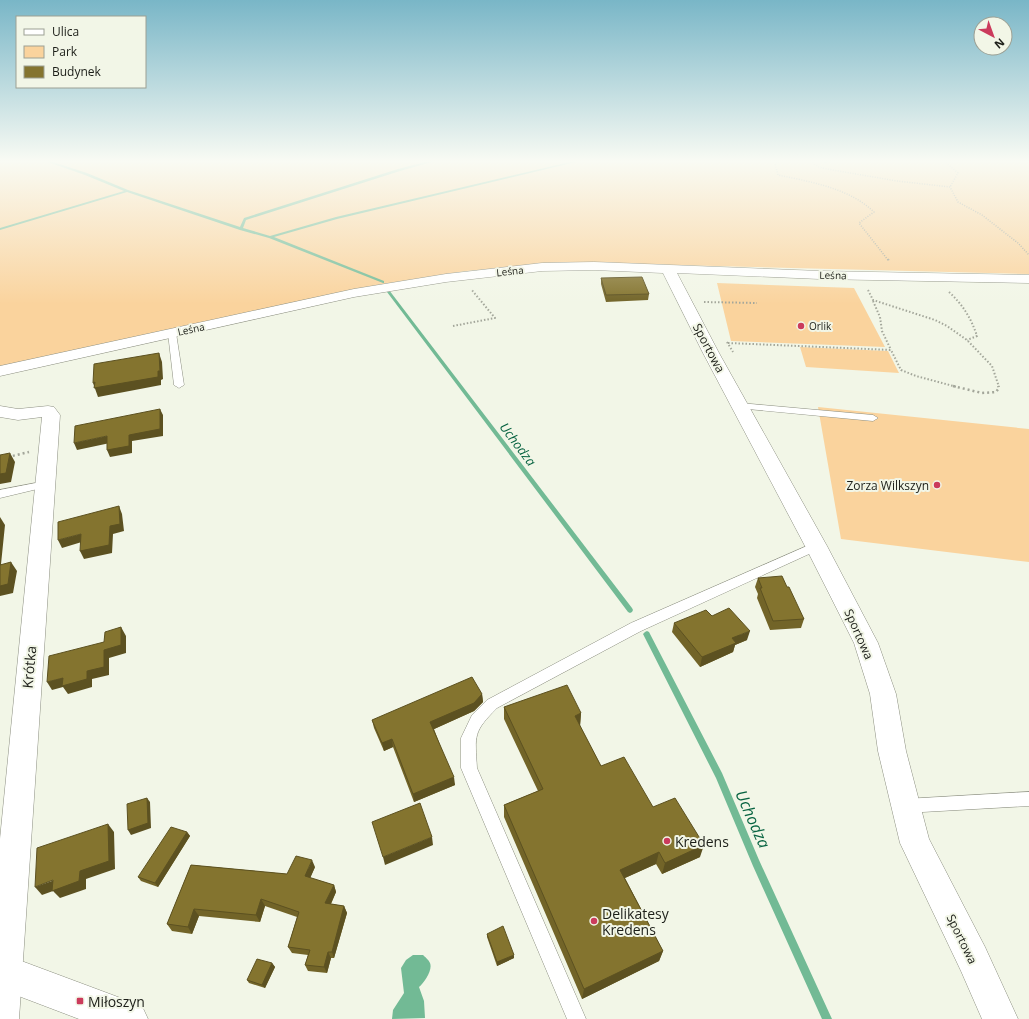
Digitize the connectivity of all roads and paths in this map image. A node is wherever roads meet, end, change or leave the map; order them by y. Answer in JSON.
{"nodes":[{"id":1,"x":871,"y":209,"type":"edge"},
{"id":2,"x":970,"y":209,"type":"edge"},
{"id":3,"x":1029,"y":255,"type":"edge"},
{"id":4,"x":668,"y":269,"type":"junction"},
{"id":5,"x":859,"y":275,"type":"junction"},
{"id":6,"x":900,"y":275,"type":"junction"},
{"id":7,"x":930,"y":275,"type":"junction"},
{"id":8,"x":461,"y":276,"type":"junction"},
{"id":9,"x":1029,"y":279,"type":"edge"},
{"id":10,"x":873,"y":300,"type":"junction"},
{"id":11,"x":706,"y":302,"type":"dead end"},
{"id":12,"x":757,"y":303,"type":"dead end"},
{"id":13,"x":453,"y":326,"type":"dead end"},
{"id":14,"x":172,"y":333,"type":"junction"},
{"id":15,"x":967,"y":340,"type":"junction"},
{"id":16,"x":728,"y":343,"type":"dead end"},
{"id":17,"x":891,"y":350,"type":"junction"},
{"id":18,"x":0,"y":371,"type":"edge"},
{"id":19,"x":179,"y":385,"type":"dead end"},
{"id":20,"x":740,"y":406,"type":"junction"},
{"id":21,"x":0,"y":410,"type":"edge"},
{"id":22,"x":873,"y":418,"type":"dead end"},
{"id":23,"x":49,"y":448,"type":"junction"},
{"id":24,"x":7,"y":457,"type":"edge"},
{"id":25,"x":46,"y":484,"type":"junction"},
{"id":26,"x":0,"y":494,"type":"edge"},
{"id":27,"x":816,"y":546,"type":"junction"},
{"id":28,"x":1029,"y":799,"type":"edge"},
{"id":29,"x":905,"y":806,"type":"junction"},
{"id":30,"x":3,"y":972,"type":"edge"},
{"id":31,"x":1,"y":1019,"type":"edge"},
{"id":32,"x":129,"y":1019,"type":"edge"},
{"id":33,"x":577,"y":1019,"type":"edge"},
{"id":34,"x":1000,"y":1019,"type":"edge"}],
"edges":[{"from":1,"to":6,"type":"path"},
{"from":2,"to":3,"type":"path"},
{"from":4,"to":5,"type":"street","name":"Leśna"},
{"from":4,"to":8,"type":"street","name":"Leśna"},
{"from":4,"to":20,"type":"street","name":"Sportowa"},
{"from":5,"to":6,"type":"street","name":"Leśna"},
{"from":5,"to":10,"type":"path"},
{"from":6,"to":7,"type":"street","name":"Leśna"},
{"from":7,"to":9,"type":"street","name":"Leśna"},
{"from":7,"to":15,"type":"path"},
{"from":8,"to":13,"type":"path"},
{"from":8,"to":14,"type":"street","name":"Leśna"},
{"from":10,"to":15,"type":"path"},
{"from":10,"to":17,"type":"path"},
{"from":11,"to":12,"type":"path"},
{"from":14,"to":18,"type":"street","name":"Leśna"},
{"from":14,"to":19,"type":"lane"},
{"from":15,"to":17,"type":"path"},
{"from":16,"to":17,"type":"path"},
{"from":20,"to":22,"type":"lane"},
{"from":20,"to":27,"type":"street","name":"Sportowa"},
{"from":21,"to":23,"type":"street","name":"Krótka"},
{"from":23,"to":24,"type":"path"},
{"from":23,"to":25,"type":"street","name":"Krótka"},
{"from":25,"to":26,"type":"lane"},
{"from":25,"to":30,"type":"street","name":"Krótka"},
{"from":27,"to":29,"type":"street","name":"Sportowa"},
{"from":27,"to":33,"type":"lane"},
{"from":28,"to":29,"type":"lane"},
{"from":29,"to":34,"type":"street","name":"Sportowa"},
{"from":30,"to":31,"type":"street","name":"Krótka"},
{"from":30,"to":32,"type":"street"}]}
